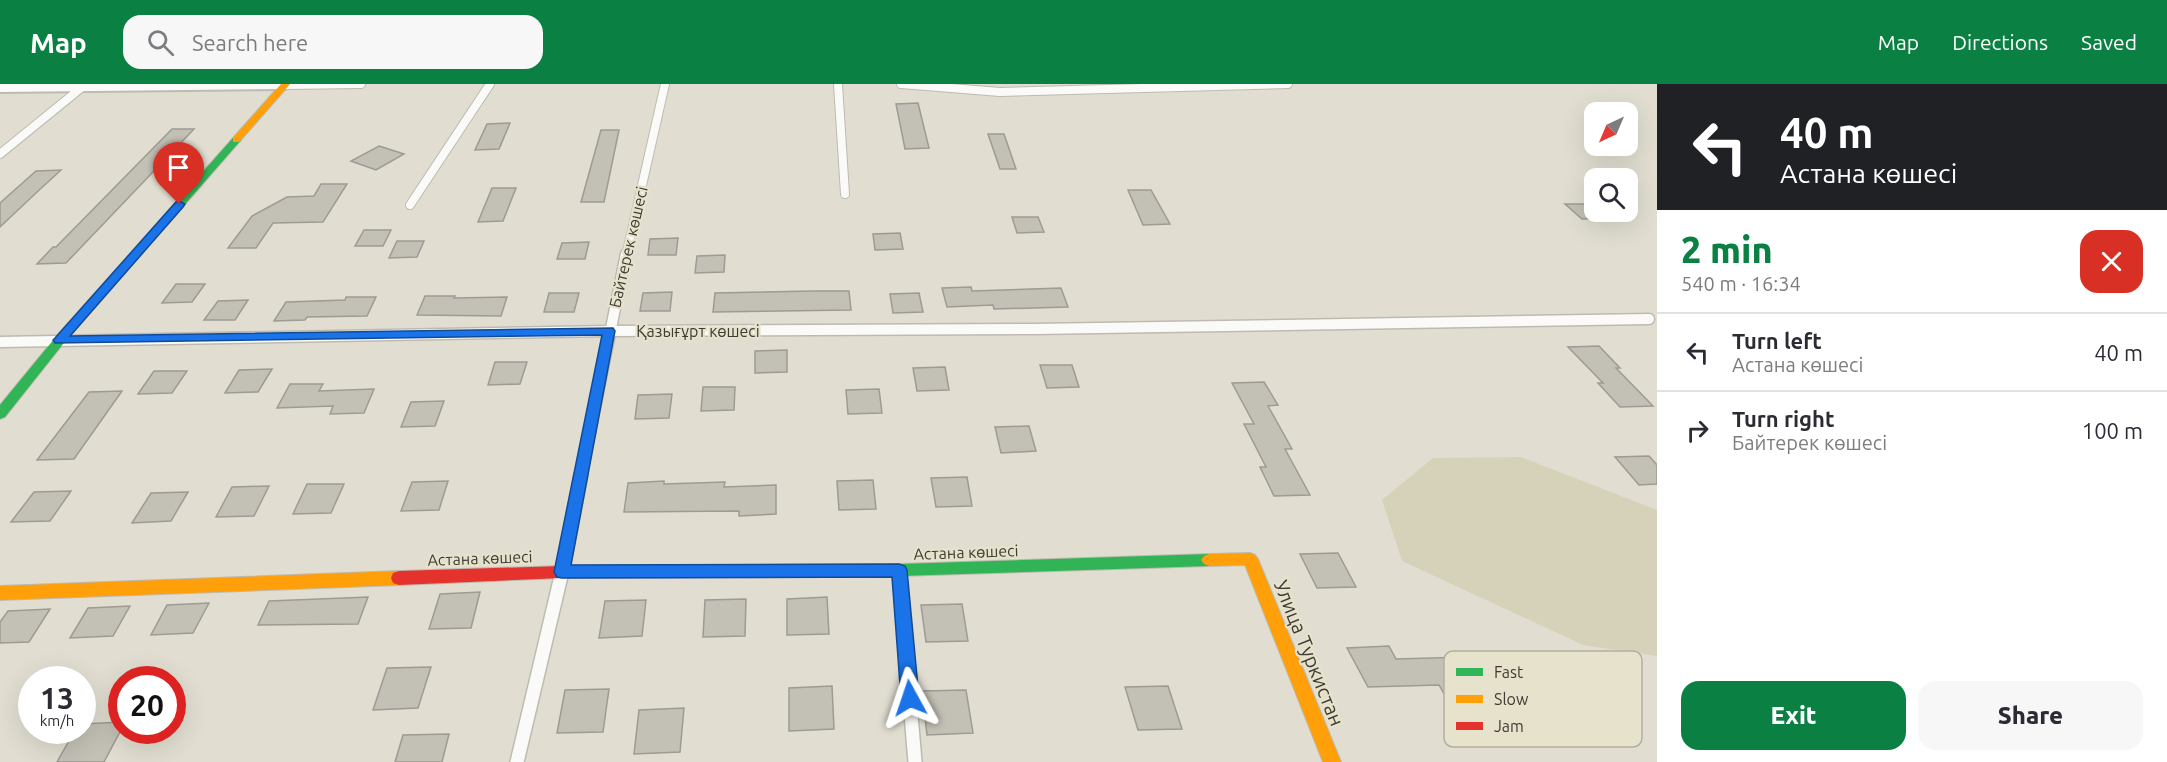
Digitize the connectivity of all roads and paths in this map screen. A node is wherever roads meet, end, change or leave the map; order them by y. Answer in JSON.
{"nodes":[{"id":1,"x":361,"y":84,"type":"edge"},
{"id":2,"x":490,"y":84,"type":"edge"},
{"id":3,"x":665,"y":84,"type":"edge"},
{"id":4,"x":838,"y":84,"type":"edge"},
{"id":5,"x":901,"y":84,"type":"edge"},
{"id":6,"x":1288,"y":84,"type":"edge"},
{"id":7,"x":85,"y":85,"type":"edge"},
{"id":8,"x":285,"y":85,"type":"edge"},
{"id":9,"x":0,"y":88,"type":"edge"},
{"id":10,"x":0,"y":154,"type":"edge"},
{"id":11,"x":845,"y":194,"type":"dead end"},
{"id":12,"x":410,"y":205,"type":"dead end"},
{"id":13,"x":1649,"y":319,"type":"dead end"},
{"id":14,"x":609,"y":331,"type":"junction"},
{"id":15,"x":59,"y":340,"type":"junction"},
{"id":16,"x":0,"y":342,"type":"edge"},
{"id":17,"x":0,"y":414,"type":"edge"},
{"id":18,"x":1250,"y":559,"type":"joint"},
{"id":19,"x":899,"y":570,"type":"junction"},
{"id":20,"x":562,"y":572,"type":"junction"},
{"id":21,"x":0,"y":593,"type":"edge"},
{"id":22,"x":517,"y":762,"type":"edge"},
{"id":23,"x":915,"y":762,"type":"edge"},
{"id":24,"x":1332,"y":762,"type":"edge"}],
"edges":[{"from":1,"to":8,"type":"lane"},
{"from":2,"to":12,"type":"lane"},
{"from":3,"to":14,"type":"lane","name":"Байтерек көшесі"},
{"from":4,"to":11,"type":"lane"},
{"from":5,"to":6,"type":"lane"},
{"from":7,"to":8,"type":"street"},
{"from":7,"to":9,"type":"street"},
{"from":7,"to":10,"type":"lane"},
{"from":8,"to":15,"type":"street"},
{"from":13,"to":14,"type":"lane","name":"Қазығұрт көшесі"},
{"from":14,"to":15,"type":"lane","name":"Қазығұрт көшесі"},
{"from":14,"to":20,"type":"lane","name":"Байтерек көшесі"},
{"from":15,"to":16,"type":"lane","name":"Қазығұрт көшесі"},
{"from":15,"to":17,"type":"street"},
{"from":18,"to":19,"type":"street","name":"Астана көшесі"},
{"from":18,"to":24,"type":"street","name":"Улица Туркистан"},
{"from":19,"to":20,"type":"street","name":"Астана көшесі"},
{"from":19,"to":23,"type":"lane"},
{"from":20,"to":21,"type":"street","name":"Астана көшесі"},
{"from":20,"to":22,"type":"lane","name":"Байтерек көшесі"}]}
